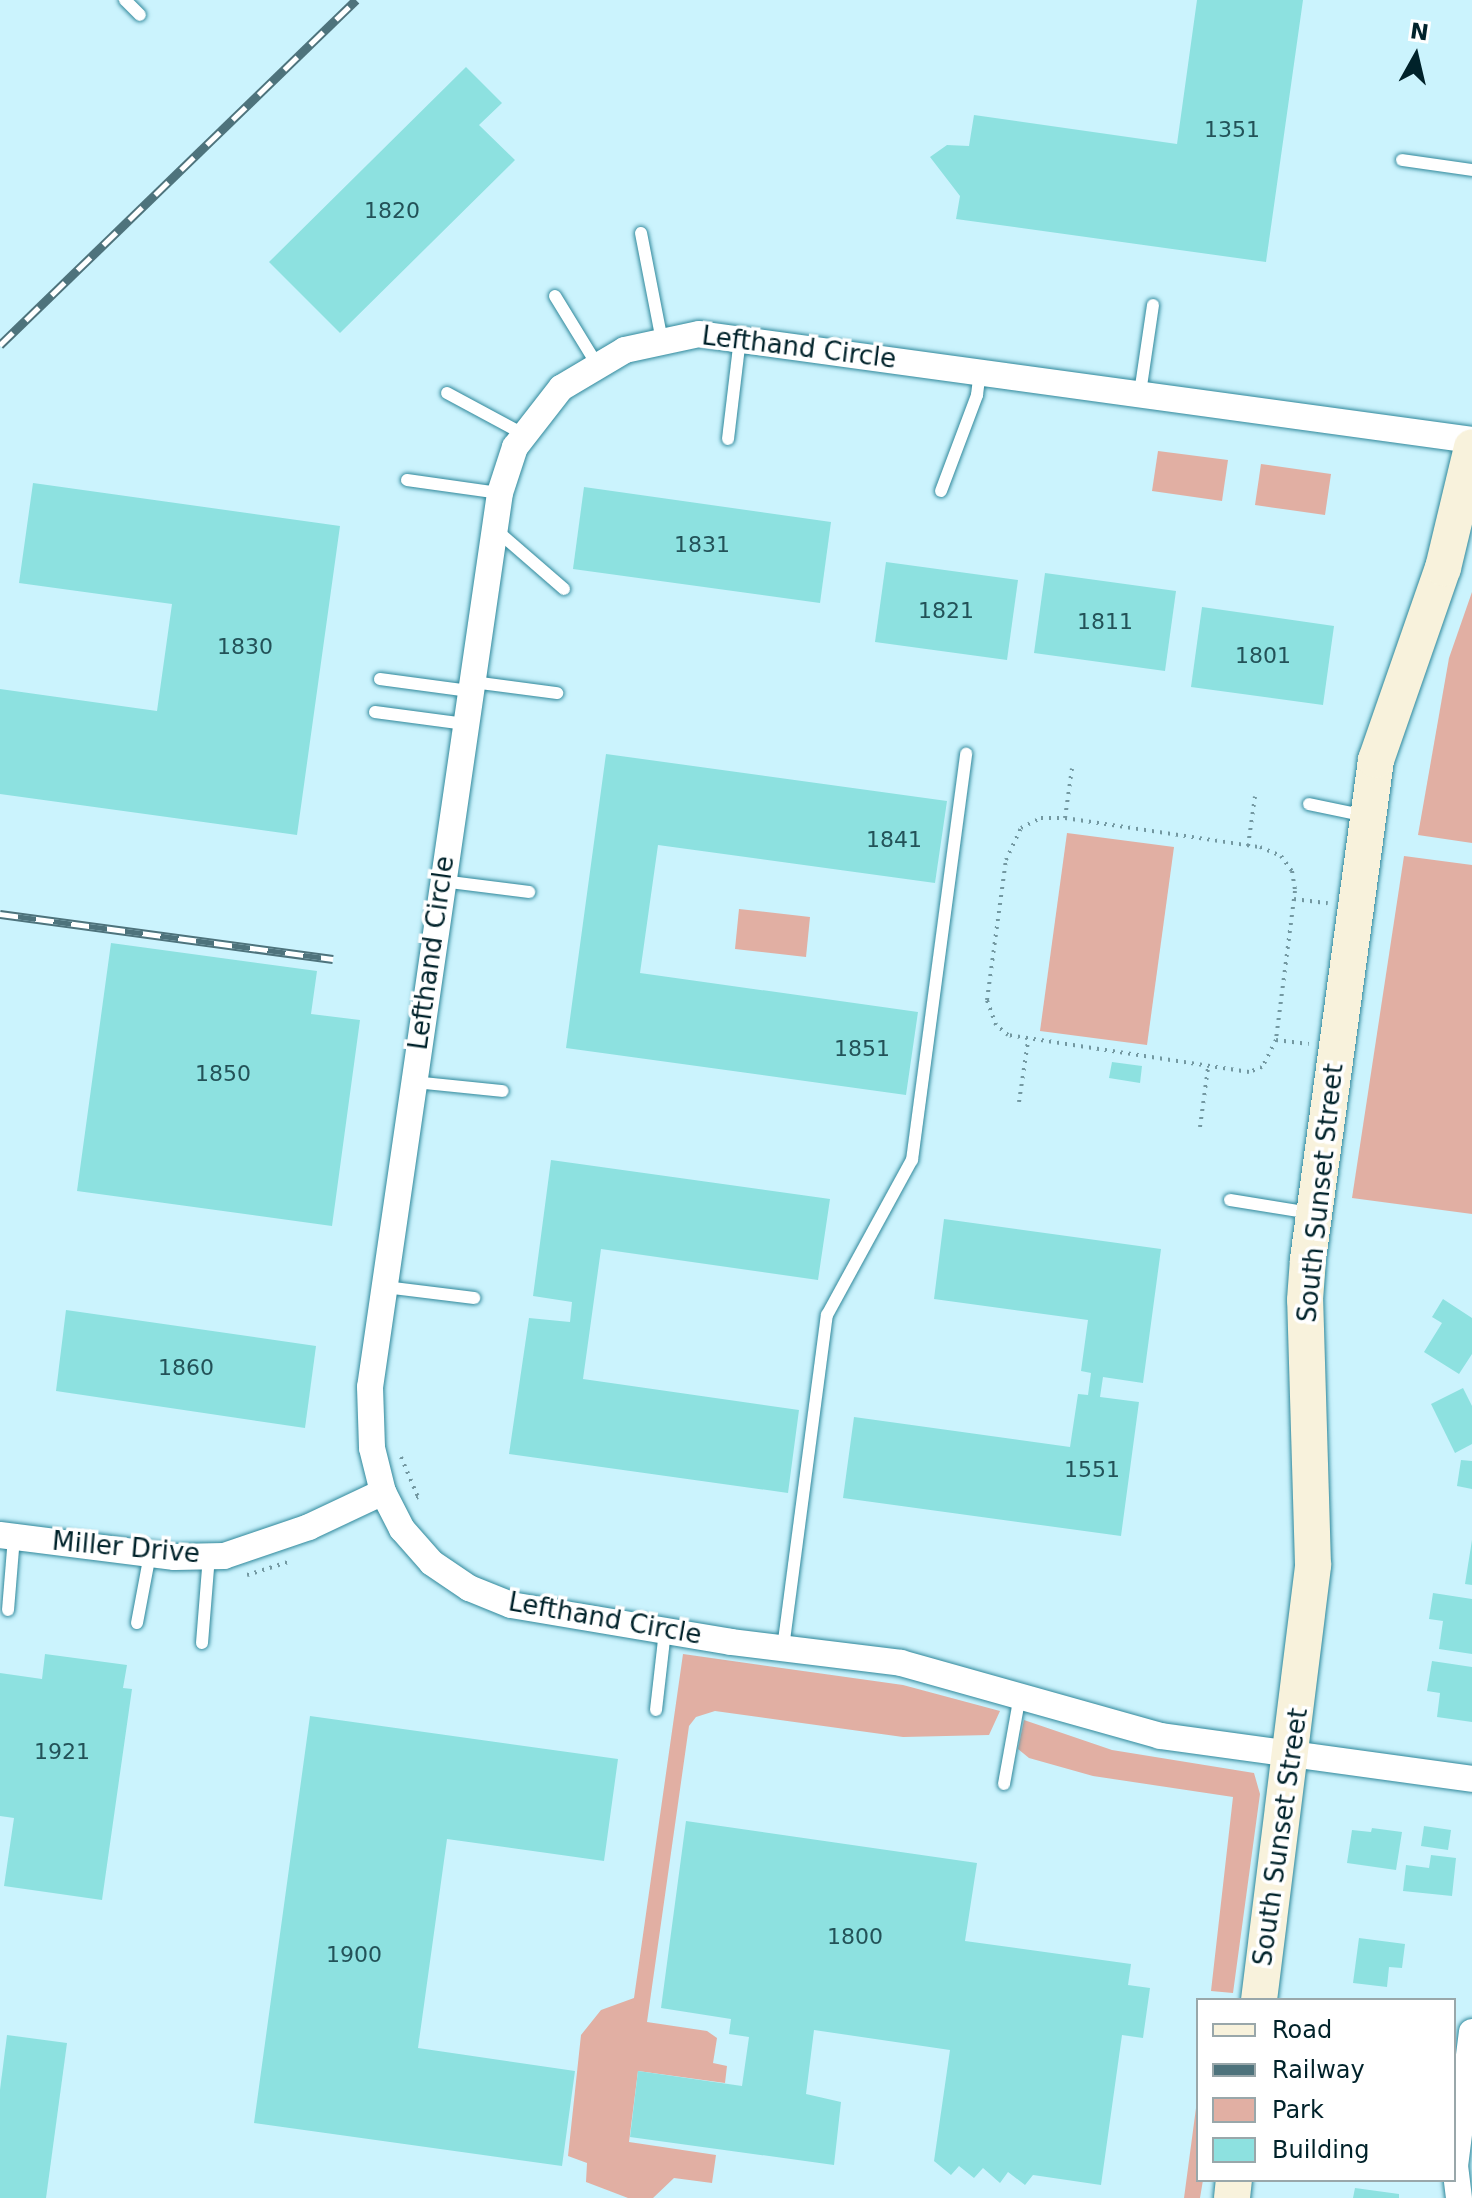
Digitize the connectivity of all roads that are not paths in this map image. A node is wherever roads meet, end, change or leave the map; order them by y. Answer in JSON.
{"nodes":[{"id":1,"x":125,"y":0,"type":"edge"},
{"id":2,"x":139,"y":0,"type":"edge"},
{"id":3,"x":1402,"y":160,"type":"dead end"},
{"id":4,"x":1472,"y":170,"type":"edge"},
{"id":5,"x":641,"y":233,"type":"dead end"},
{"id":6,"x":555,"y":296,"type":"dead end"},
{"id":7,"x":1153,"y":305,"type":"dead end"},
{"id":8,"x":741,"y":338,"type":"junction"},
{"id":9,"x":662,"y":341,"type":"junction"},
{"id":10,"x":596,"y":363,"type":"junction"},
{"id":11,"x":980,"y":371,"type":"junction"},
{"id":12,"x":447,"y":393,"type":"dead end"},
{"id":13,"x":1140,"y":393,"type":"junction"},
{"id":14,"x":523,"y":434,"type":"junction"},
{"id":15,"x":728,"y":439,"type":"dead end"},
{"id":16,"x":1472,"y":440,"type":"edge"},
{"id":17,"x":1472,"y":447,"type":"edge"},
{"id":18,"x":407,"y":480,"type":"dead end"},
{"id":19,"x":941,"y":491,"type":"dead end"},
{"id":20,"x":500,"y":493,"type":"junction"},
{"id":21,"x":493,"y":528,"type":"junction"},
{"id":22,"x":564,"y":589,"type":"dead end"},
{"id":23,"x":380,"y":679,"type":"dead end"},
{"id":24,"x":470,"y":686,"type":"junction"},
{"id":25,"x":557,"y":693,"type":"dead end"},
{"id":26,"x":375,"y":712,"type":"dead end"},
{"id":27,"x":465,"y":724,"type":"junction"},
{"id":28,"x":966,"y":754,"type":"dead end"},
{"id":29,"x":1309,"y":804,"type":"dead end"},
{"id":30,"x":1369,"y":817,"type":"junction"},
{"id":31,"x":442,"y":881,"type":"junction"},
{"id":32,"x":529,"y":892,"type":"dead end"},
{"id":33,"x":414,"y":1082,"type":"junction"},
{"id":34,"x":503,"y":1091,"type":"dead end"},
{"id":35,"x":1230,"y":1200,"type":"dead end"},
{"id":36,"x":1315,"y":1214,"type":"junction"},
{"id":37,"x":385,"y":1287,"type":"junction"},
{"id":38,"x":474,"y":1298,"type":"dead end"},
{"id":39,"x":383,"y":1492,"type":"junction"},
{"id":40,"x":7,"y":1536,"type":"edge"},
{"id":41,"x":150,"y":1554,"type":"junction"},
{"id":42,"x":209,"y":1556,"type":"junction"},
{"id":43,"x":8,"y":1610,"type":"dead end"},
{"id":44,"x":137,"y":1623,"type":"dead end"},
{"id":45,"x":665,"y":1631,"type":"junction"},
{"id":46,"x":202,"y":1643,"type":"dead end"},
{"id":47,"x":783,"y":1648,"type":"junction"},
{"id":48,"x":1020,"y":1695,"type":"junction"},
{"id":49,"x":656,"y":1710,"type":"dead end"},
{"id":50,"x":1293,"y":1755,"type":"junction"},
{"id":51,"x":1472,"y":1779,"type":"edge"},
{"id":52,"x":1004,"y":1784,"type":"dead end"},
{"id":53,"x":1259,"y":1998,"type":"edge"},
{"id":54,"x":1472,"y":2032,"type":"edge"},
{"id":55,"x":1456,"y":2158,"type":"edge"},
{"id":56,"x":1456,"y":2174,"type":"edge"},
{"id":57,"x":1459,"y":2198,"type":"edge"}],
"edges":[{"from":1,"to":2,"type":"lane"},
{"from":3,"to":4,"type":"lane"},
{"from":5,"to":9,"type":"lane"},
{"from":6,"to":10,"type":"lane"},
{"from":7,"to":13,"type":"lane"},
{"from":8,"to":9,"type":"street","name":"Lefthand Circle"},
{"from":8,"to":11,"type":"street","name":"Lefthand Circle"},
{"from":8,"to":15,"type":"lane"},
{"from":9,"to":10,"type":"street","name":"Lefthand Circle"},
{"from":10,"to":14,"type":"street","name":"Lefthand Circle"},
{"from":11,"to":13,"type":"street","name":"Lefthand Circle"},
{"from":11,"to":19,"type":"lane"},
{"from":12,"to":14,"type":"lane"},
{"from":13,"to":16,"type":"street","name":"Lefthand Circle"},
{"from":14,"to":20,"type":"street","name":"Lefthand Circle"},
{"from":17,"to":30,"type":"street","name":"South Sunset Street"},
{"from":18,"to":20,"type":"lane"},
{"from":20,"to":21,"type":"street","name":"Lefthand Circle"},
{"from":21,"to":22,"type":"lane"},
{"from":21,"to":24,"type":"street","name":"Lefthand Circle"},
{"from":23,"to":24,"type":"lane"},
{"from":24,"to":25,"type":"lane"},
{"from":24,"to":27,"type":"street","name":"Lefthand Circle"},
{"from":26,"to":27,"type":"lane"},
{"from":27,"to":31,"type":"street","name":"Lefthand Circle"},
{"from":28,"to":47,"type":"lane"},
{"from":29,"to":30,"type":"lane"},
{"from":30,"to":36,"type":"street","name":"South Sunset Street"},
{"from":31,"to":32,"type":"lane"},
{"from":31,"to":33,"type":"street","name":"Lefthand Circle"},
{"from":33,"to":34,"type":"lane"},
{"from":33,"to":37,"type":"street","name":"Lefthand Circle"},
{"from":35,"to":36,"type":"lane"},
{"from":36,"to":50,"type":"street","name":"South Sunset Street"},
{"from":37,"to":38,"type":"lane"},
{"from":37,"to":39,"type":"street","name":"Lefthand Circle"},
{"from":39,"to":42,"type":"street","name":"Miller Drive"},
{"from":39,"to":45,"type":"street","name":"Lefthand Circle"},
{"from":40,"to":41,"type":"street","name":"Miller Drive"},
{"from":40,"to":43,"type":"lane"},
{"from":41,"to":42,"type":"street","name":"Miller Drive"},
{"from":41,"to":44,"type":"lane"},
{"from":42,"to":46,"type":"lane"},
{"from":45,"to":47,"type":"street","name":"Lefthand Circle"},
{"from":45,"to":49,"type":"lane"},
{"from":47,"to":48,"type":"street","name":"Lefthand Circle"},
{"from":48,"to":50,"type":"street","name":"Lefthand Circle"},
{"from":48,"to":52,"type":"lane"},
{"from":50,"to":51,"type":"street","name":"Lefthand Circle"},
{"from":50,"to":53,"type":"street","name":"South Sunset Street"},
{"from":54,"to":55,"type":"street"},
{"from":56,"to":57,"type":"street"}]}
